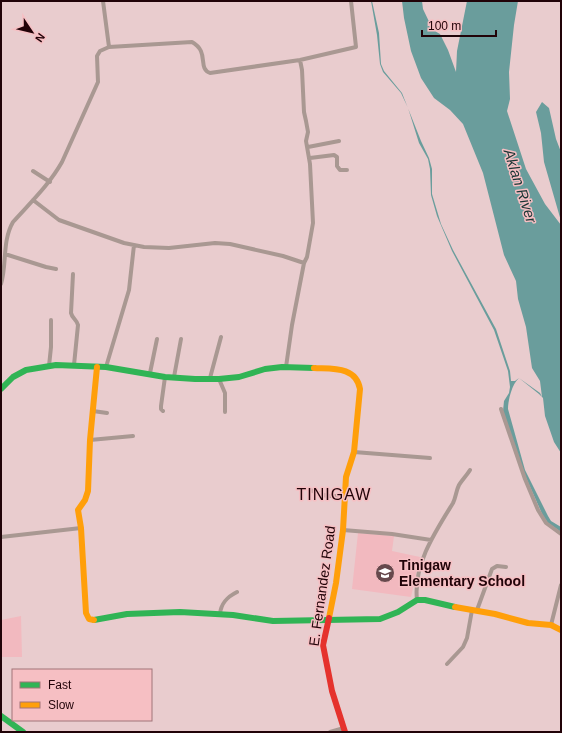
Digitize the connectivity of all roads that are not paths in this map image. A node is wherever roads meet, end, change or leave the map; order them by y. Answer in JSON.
{"nodes":[{"id":1,"x":103,"y":1,"type":"edge"},
{"id":2,"x":351,"y":1,"type":"edge"},
{"id":3,"x":110,"y":47,"type":"junction"},
{"id":4,"x":300,"y":60,"type":"junction"},
{"id":5,"x":339,"y":141,"type":"dead end"},
{"id":6,"x":308,"y":147,"type":"junction"},
{"id":7,"x":310,"y":158,"type":"junction"},
{"id":8,"x":347,"y":170,"type":"dead end"},
{"id":9,"x":33,"y":171,"type":"dead end"},
{"id":10,"x":50,"y":182,"type":"junction"},
{"id":11,"x":33,"y":200,"type":"junction"},
{"id":12,"x":134,"y":245,"type":"junction"},
{"id":13,"x":5,"y":254,"type":"junction"},
{"id":14,"x":3,"y":259,"type":"edge"},
{"id":15,"x":304,"y":263,"type":"junction"},
{"id":16,"x":56,"y":268,"type":"dead end"},
{"id":17,"x":74,"y":274,"type":"dead end"},
{"id":18,"x":1,"y":284,"type":"edge"},
{"id":19,"x":51,"y":320,"type":"dead end"},
{"id":20,"x":221,"y":337,"type":"dead end"},
{"id":21,"x":157,"y":339,"type":"dead end"},
{"id":22,"x":181,"y":339,"type":"dead end"},
{"id":23,"x":74,"y":365,"type":"junction"},
{"id":24,"x":48,"y":366,"type":"junction"},
{"id":25,"x":97,"y":367,"type":"junction"},
{"id":26,"x":286,"y":367,"type":"junction"},
{"id":27,"x":106,"y":368,"type":"junction"},
{"id":28,"x":150,"y":373,"type":"junction"},
{"id":29,"x":165,"y":377,"type":"junction"},
{"id":30,"x":174,"y":378,"type":"junction"},
{"id":31,"x":210,"y":378,"type":"junction"},
{"id":32,"x":219,"y":379,"type":"junction"},
{"id":33,"x":1,"y":389,"type":"edge"},
{"id":34,"x":501,"y":409,"type":"dead end"},
{"id":35,"x":163,"y":411,"type":"dead end"},
{"id":36,"x":93,"y":412,"type":"junction"},
{"id":37,"x":226,"y":412,"type":"dead end"},
{"id":38,"x":107,"y":413,"type":"dead end"},
{"id":39,"x":132,"y":436,"type":"dead end"},
{"id":40,"x":90,"y":440,"type":"junction"},
{"id":41,"x":354,"y":452,"type":"junction"},
{"id":42,"x":430,"y":458,"type":"dead end"},
{"id":43,"x":470,"y":470,"type":"dead end"},
{"id":44,"x":310,"y":490,"type":"dead end"},
{"id":45,"x":344,"y":496,"type":"junction"},
{"id":46,"x":81,"y":528,"type":"junction"},
{"id":47,"x":342,"y":530,"type":"junction"},
{"id":48,"x":561,"y":534,"type":"edge"},
{"id":49,"x":1,"y":537,"type":"edge"},
{"id":50,"x":431,"y":540,"type":"junction"},
{"id":51,"x":506,"y":567,"type":"dead end"},
{"id":52,"x":561,"y":585,"type":"edge"},
{"id":53,"x":237,"y":592,"type":"dead end"},
{"id":54,"x":417,"y":600,"type":"junction"},
{"id":55,"x":475,"y":610,"type":"junction"},
{"id":56,"x":220,"y":614,"type":"junction"},
{"id":57,"x":329,"y":621,"type":"junction"},
{"id":58,"x":551,"y":625,"type":"junction"},
{"id":59,"x":561,"y":630,"type":"edge"},
{"id":60,"x":447,"y":664,"type":"dead end"},
{"id":61,"x":1,"y":716,"type":"edge"},
{"id":62,"x":344,"y":730,"type":"edge"},
{"id":63,"x":23,"y":732,"type":"edge"},
{"id":64,"x":330,"y":732,"type":"edge"}],
"edges":[{"from":1,"to":3,"type":"street"},
{"from":2,"to":4,"type":"street"},
{"from":3,"to":4,"type":"street"},
{"from":3,"to":10,"type":"street"},
{"from":4,"to":6,"type":"street"},
{"from":5,"to":6,"type":"street"},
{"from":6,"to":7,"type":"street"},
{"from":7,"to":8,"type":"street"},
{"from":7,"to":15,"type":"street"},
{"from":9,"to":10,"type":"street"},
{"from":10,"to":11,"type":"street"},
{"from":11,"to":12,"type":"street"},
{"from":11,"to":13,"type":"street"},
{"from":12,"to":15,"type":"street"},
{"from":12,"to":27,"type":"street"},
{"from":13,"to":14,"type":"street"},
{"from":13,"to":16,"type":"street"},
{"from":14,"to":18,"type":"street"},
{"from":15,"to":26,"type":"street"},
{"from":17,"to":23,"type":"street"},
{"from":19,"to":24,"type":"street"},
{"from":20,"to":31,"type":"street"},
{"from":21,"to":28,"type":"street"},
{"from":22,"to":30,"type":"street"},
{"from":23,"to":24,"type":"street","name":"E. Fernandez Road"},
{"from":23,"to":25,"type":"street","name":"E. Fernandez Road"},
{"from":24,"to":33,"type":"street","name":"E. Fernandez Road"},
{"from":25,"to":27,"type":"street","name":"E. Fernandez Road"},
{"from":25,"to":36,"type":"street"},
{"from":26,"to":32,"type":"street","name":"E. Fernandez Road"},
{"from":26,"to":41,"type":"street","name":"E. Fernandez Road"},
{"from":27,"to":28,"type":"street","name":"E. Fernandez Road"},
{"from":28,"to":29,"type":"street","name":"E. Fernandez Road"},
{"from":29,"to":30,"type":"street","name":"E. Fernandez Road"},
{"from":29,"to":35,"type":"street"},
{"from":30,"to":31,"type":"street","name":"E. Fernandez Road"},
{"from":31,"to":32,"type":"street","name":"E. Fernandez Road"},
{"from":32,"to":37,"type":"street"},
{"from":34,"to":48,"type":"street"},
{"from":36,"to":38,"type":"street"},
{"from":36,"to":40,"type":"street"},
{"from":39,"to":40,"type":"street"},
{"from":40,"to":46,"type":"street"},
{"from":41,"to":42,"type":"street"},
{"from":41,"to":45,"type":"street","name":"E. Fernandez Road"},
{"from":43,"to":50,"type":"street"},
{"from":44,"to":45,"type":"street"},
{"from":45,"to":47,"type":"street","name":"E. Fernandez Road"},
{"from":46,"to":49,"type":"street"},
{"from":46,"to":56,"type":"street"},
{"from":47,"to":50,"type":"street"},
{"from":47,"to":57,"type":"street","name":"E. Fernandez Road"},
{"from":50,"to":54,"type":"street"},
{"from":51,"to":55,"type":"street"},
{"from":52,"to":58,"type":"street"},
{"from":53,"to":56,"type":"street"},
{"from":54,"to":55,"type":"street"},
{"from":54,"to":57,"type":"street"},
{"from":55,"to":58,"type":"street"},
{"from":55,"to":60,"type":"street"},
{"from":56,"to":57,"type":"street"},
{"from":57,"to":62,"type":"street","name":"E. Fernandez Road"},
{"from":58,"to":59,"type":"street"},
{"from":61,"to":63,"type":"street"},
{"from":62,"to":64,"type":"street"}]}
